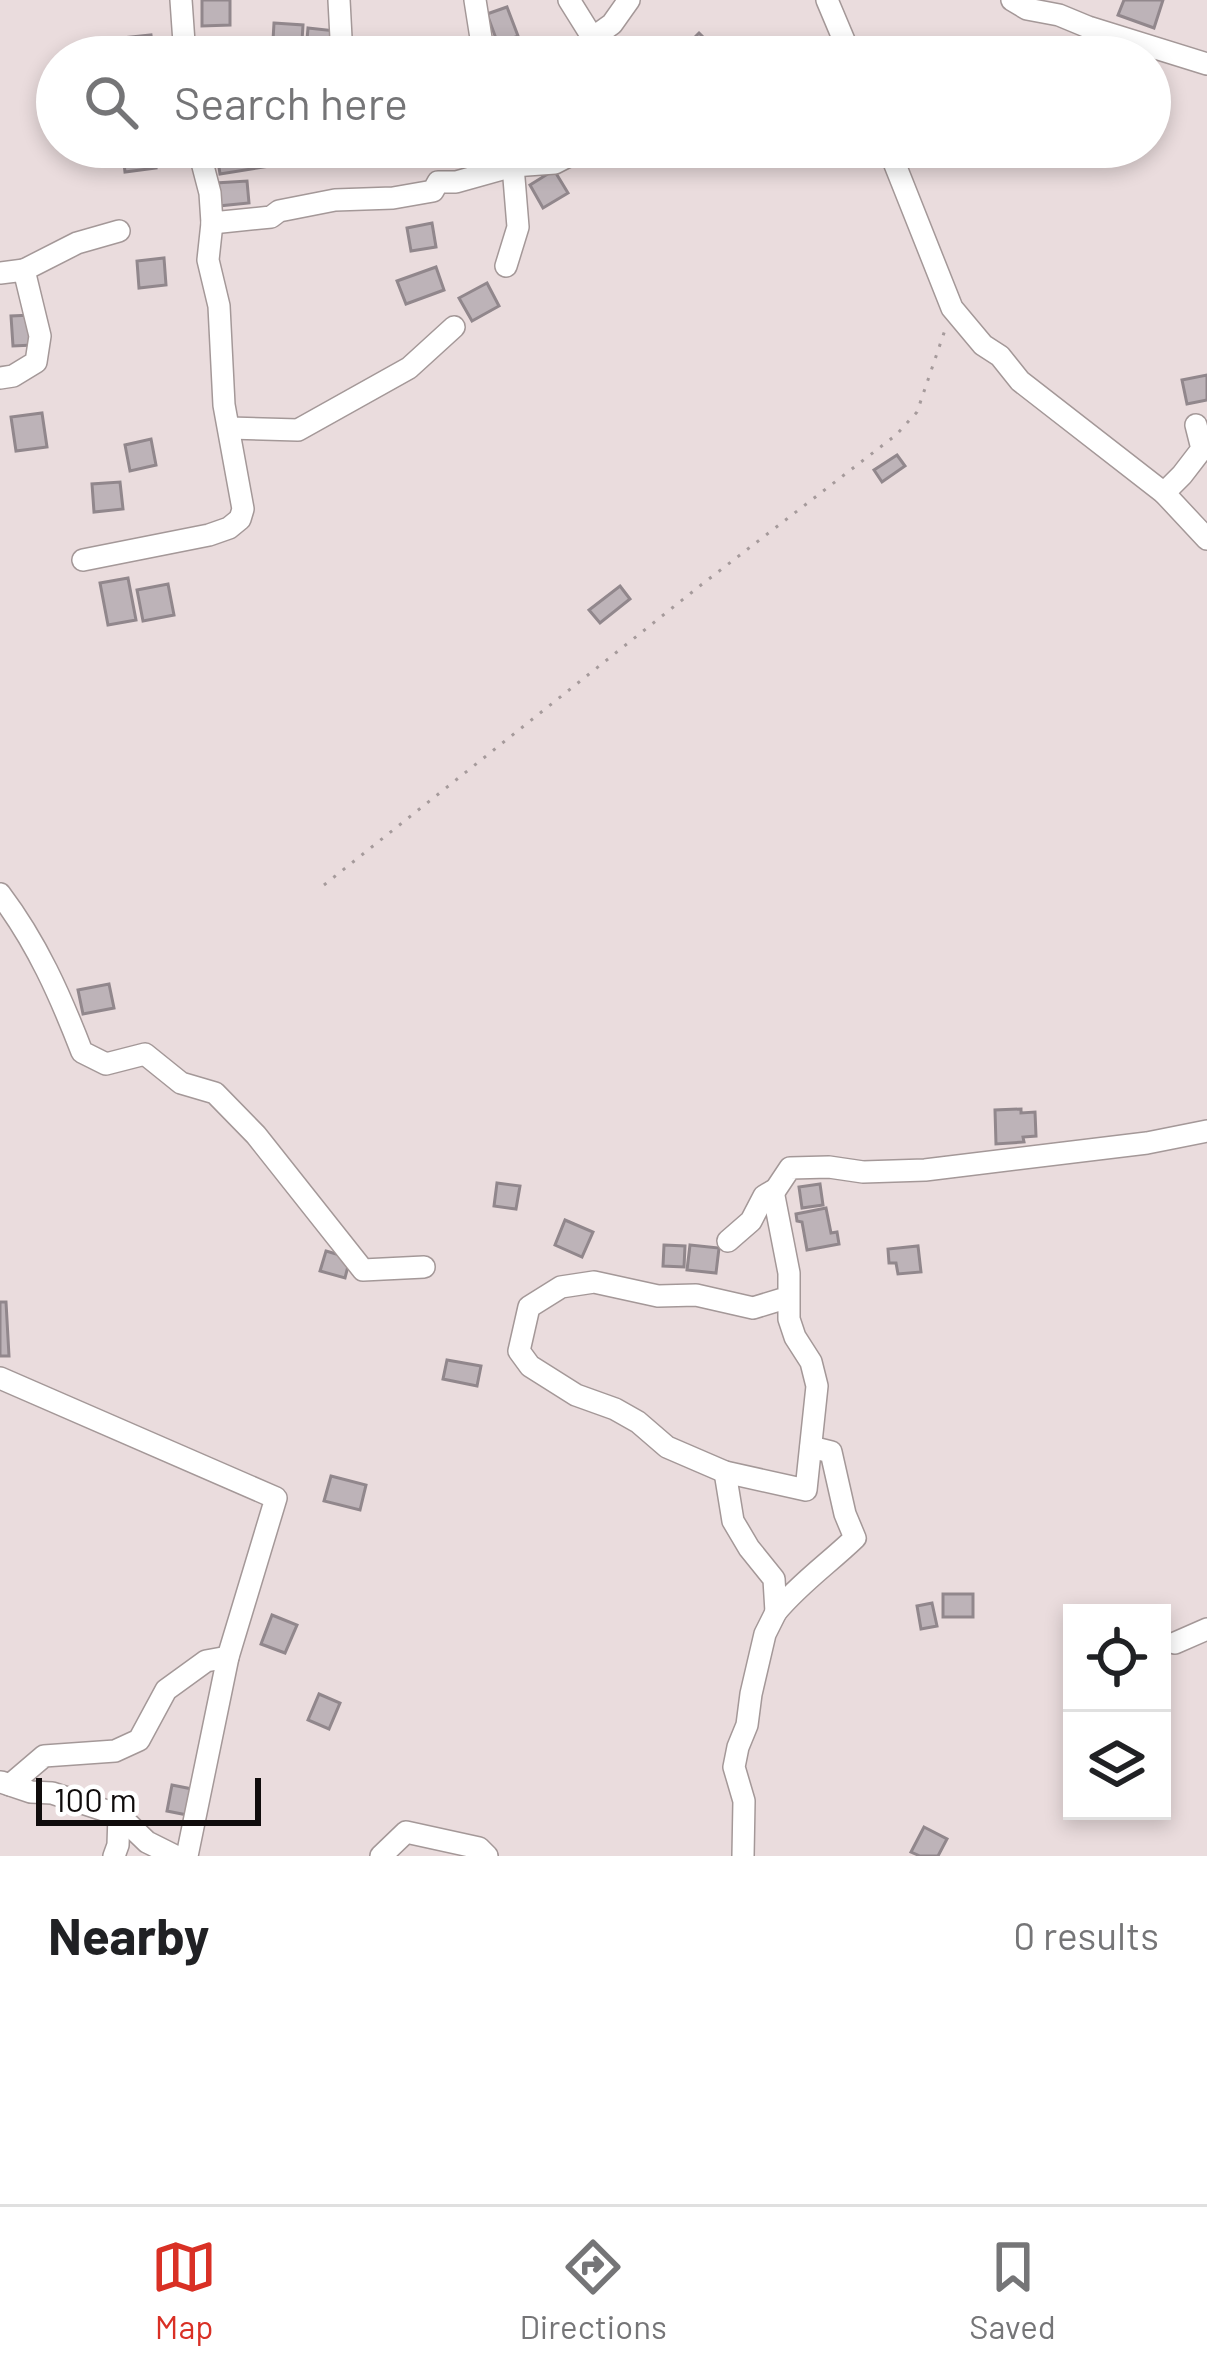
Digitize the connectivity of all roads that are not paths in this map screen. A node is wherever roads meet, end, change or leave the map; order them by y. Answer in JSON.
{"nodes":[{"id":1,"x":181,"y":0,"type":"edge"},
{"id":2,"x":339,"y":0,"type":"edge"},
{"id":3,"x":475,"y":0,"type":"edge"},
{"id":4,"x":569,"y":0,"type":"edge"},
{"id":5,"x":629,"y":0,"type":"edge"},
{"id":6,"x":826,"y":0,"type":"edge"},
{"id":7,"x":1012,"y":0,"type":"edge"},
{"id":8,"x":598,"y":34,"type":"joint"},
{"id":9,"x":184,"y":36,"type":"edge"},
{"id":10,"x":341,"y":36,"type":"edge"},
{"id":11,"x":481,"y":36,"type":"edge"},
{"id":12,"x":842,"y":36,"type":"edge"},
{"id":13,"x":1117,"y":36,"type":"edge"},
{"id":14,"x":1171,"y":53,"type":"edge"},
{"id":15,"x":1207,"y":64,"type":"edge"},
{"id":16,"x":203,"y":168,"type":"edge"},
{"id":17,"x":486,"y":168,"type":"edge"},
{"id":18,"x":512,"y":168,"type":"edge"},
{"id":19,"x":896,"y":168,"type":"edge"},
{"id":20,"x":212,"y":223,"type":"junction"},
{"id":21,"x":119,"y":231,"type":"dead end"},
{"id":22,"x":506,"y":266,"type":"dead end"},
{"id":23,"x":24,"y":270,"type":"junction"},
{"id":24,"x":0,"y":273,"type":"edge"},
{"id":25,"x":454,"y":327,"type":"dead end"},
{"id":26,"x":0,"y":378,"type":"edge"},
{"id":27,"x":1196,"y":425,"type":"dead end"},
{"id":28,"x":229,"y":428,"type":"junction"},
{"id":29,"x":1164,"y":493,"type":"junction"},
{"id":30,"x":1207,"y":539,"type":"edge"},
{"id":31,"x":83,"y":560,"type":"dead end"},
{"id":32,"x":5,"y":908,"type":"edge"},
{"id":33,"x":1207,"y":1132,"type":"edge"},
{"id":34,"x":773,"y":1191,"type":"junction"},
{"id":35,"x":728,"y":1241,"type":"dead end"},
{"id":36,"x":424,"y":1268,"type":"dead end"},
{"id":37,"x":789,"y":1297,"type":"junction"},
{"id":38,"x":0,"y":1378,"type":"edge"},
{"id":39,"x":812,"y":1447,"type":"junction"},
{"id":40,"x":725,"y":1472,"type":"junction"},
{"id":41,"x":776,"y":1612,"type":"junction"},
{"id":42,"x":1207,"y":1629,"type":"edge"},
{"id":43,"x":1174,"y":1643,"type":"dead end"},
{"id":44,"x":228,"y":1657,"type":"junction"},
{"id":45,"x":5,"y":1784,"type":"edge"},
{"id":46,"x":118,"y":1815,"type":"junction"},
{"id":47,"x":142,"y":1847,"type":"edge"},
{"id":48,"x":738,"y":1852,"type":"edge"},
{"id":49,"x":114,"y":1856,"type":"edge"},
{"id":50,"x":175,"y":1856,"type":"edge"},
{"id":51,"x":187,"y":1856,"type":"edge"},
{"id":52,"x":381,"y":1856,"type":"edge"},
{"id":53,"x":488,"y":1856,"type":"edge"}],
"edges":[{"from":1,"to":9,"type":"street"},
{"from":2,"to":10,"type":"street"},
{"from":3,"to":11,"type":"street"},
{"from":4,"to":8,"type":"street"},
{"from":5,"to":8,"type":"street"},
{"from":6,"to":12,"type":"street"},
{"from":7,"to":13,"type":"street"},
{"from":14,"to":15,"type":"street"},
{"from":16,"to":20,"type":"street"},
{"from":17,"to":20,"type":"street"},
{"from":18,"to":22,"type":"street"},
{"from":19,"to":29,"type":"street"},
{"from":20,"to":28,"type":"street"},
{"from":21,"to":23,"type":"street"},
{"from":23,"to":24,"type":"street"},
{"from":23,"to":26,"type":"street"},
{"from":25,"to":28,"type":"street"},
{"from":27,"to":29,"type":"street"},
{"from":28,"to":31,"type":"street"},
{"from":29,"to":30,"type":"street"},
{"from":32,"to":36,"type":"street"},
{"from":33,"to":34,"type":"street"},
{"from":34,"to":35,"type":"street"},
{"from":34,"to":37,"type":"street"},
{"from":37,"to":39,"type":"street"},
{"from":37,"to":40,"type":"street"},
{"from":38,"to":44,"type":"street"},
{"from":39,"to":40,"type":"street"},
{"from":39,"to":41,"type":"street"},
{"from":40,"to":41,"type":"street"},
{"from":41,"to":48,"type":"street"},
{"from":42,"to":43,"type":"street"},
{"from":44,"to":45,"type":"street"},
{"from":44,"to":51,"type":"street"},
{"from":45,"to":46,"type":"street"},
{"from":46,"to":47,"type":"street"},
{"from":46,"to":49,"type":"street"},
{"from":47,"to":50,"type":"street"},
{"from":52,"to":53,"type":"street"}]}
